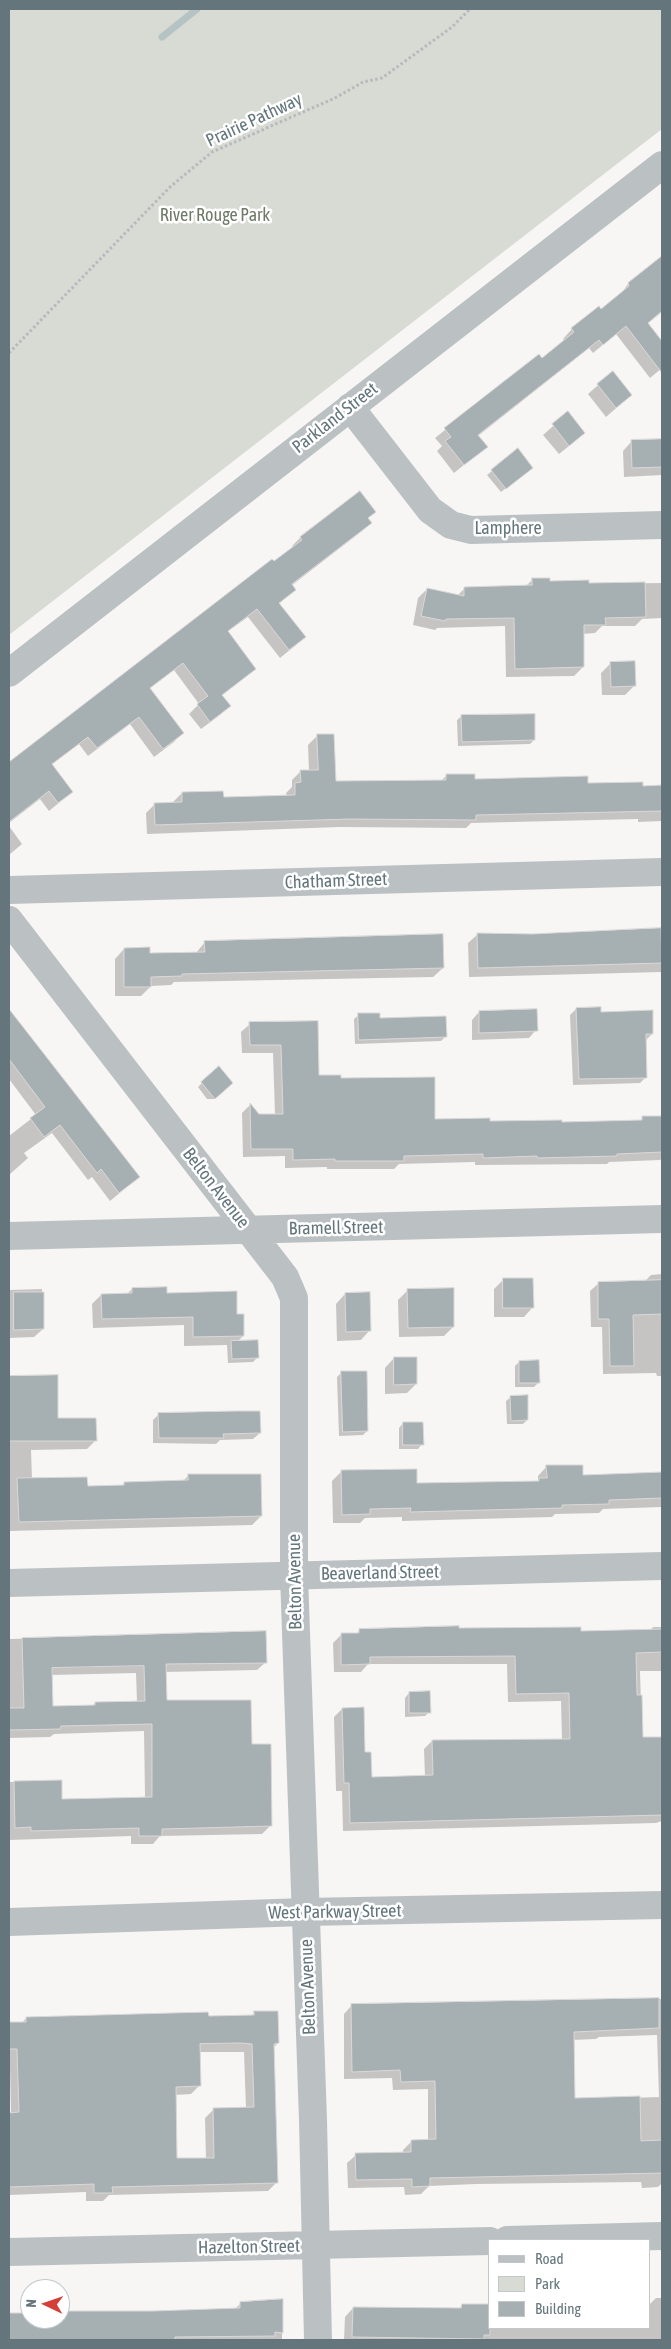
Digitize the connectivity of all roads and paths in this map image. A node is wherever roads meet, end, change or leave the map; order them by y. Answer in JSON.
{"nodes":[{"id":1,"x":470,"y":9,"type":"edge"},
{"id":2,"x":662,"y":164,"type":"edge"},
{"id":3,"x":9,"y":353,"type":"edge"},
{"id":4,"x":350,"y":407,"type":"junction"},
{"id":5,"x":662,"y":525,"type":"edge"},
{"id":6,"x":9,"y":672,"type":"edge"},
{"id":7,"x":662,"y":872,"type":"edge"},
{"id":8,"x":9,"y":890,"type":"edge"},
{"id":9,"x":9,"y":920,"type":"edge"},
{"id":10,"x":662,"y":1220,"type":"edge"},
{"id":11,"x":249,"y":1230,"type":"junction"},
{"id":12,"x":9,"y":1236,"type":"edge"},
{"id":13,"x":662,"y":1566,"type":"edge"},
{"id":14,"x":294,"y":1575,"type":"junction"},
{"id":15,"x":9,"y":1582,"type":"edge"},
{"id":16,"x":662,"y":1905,"type":"edge"},
{"id":17,"x":305,"y":1912,"type":"junction"},
{"id":18,"x":9,"y":1922,"type":"edge"},
{"id":19,"x":662,"y":2236,"type":"edge"},
{"id":20,"x":546,"y":2239,"type":"edge"},
{"id":21,"x":488,"y":2241,"type":"edge"},
{"id":22,"x":316,"y":2246,"type":"junction"},
{"id":23,"x":9,"y":2252,"type":"edge"},
{"id":24,"x":318,"y":2340,"type":"edge"}],
"edges":[{"from":1,"to":3,"type":"path","name":"Prairie Pathway"},
{"from":2,"to":4,"type":"street","name":"Parkland Street"},
{"from":4,"to":5,"type":"street","name":"Lamphere"},
{"from":4,"to":6,"type":"street","name":"Parkland Street"},
{"from":7,"to":8,"type":"street","name":"Chatham Street"},
{"from":9,"to":11,"type":"street","name":"Belton Avenue"},
{"from":10,"to":11,"type":"street","name":"Bramell Street"},
{"from":11,"to":12,"type":"street","name":"Bramell Street"},
{"from":11,"to":14,"type":"street","name":"Belton Avenue"},
{"from":13,"to":14,"type":"street","name":"Beaverland Street"},
{"from":14,"to":15,"type":"street","name":"Beaverland Street"},
{"from":14,"to":17,"type":"street","name":"Belton Avenue"},
{"from":16,"to":17,"type":"street","name":"West Parkway Street"},
{"from":17,"to":18,"type":"street","name":"West Parkway Street"},
{"from":17,"to":22,"type":"street","name":"Belton Avenue"},
{"from":19,"to":20,"type":"street"},
{"from":21,"to":22,"type":"street","name":"Hazelton Street"},
{"from":22,"to":23,"type":"street","name":"Hazelton Street"},
{"from":22,"to":24,"type":"street","name":"Belton Avenue"}]}
